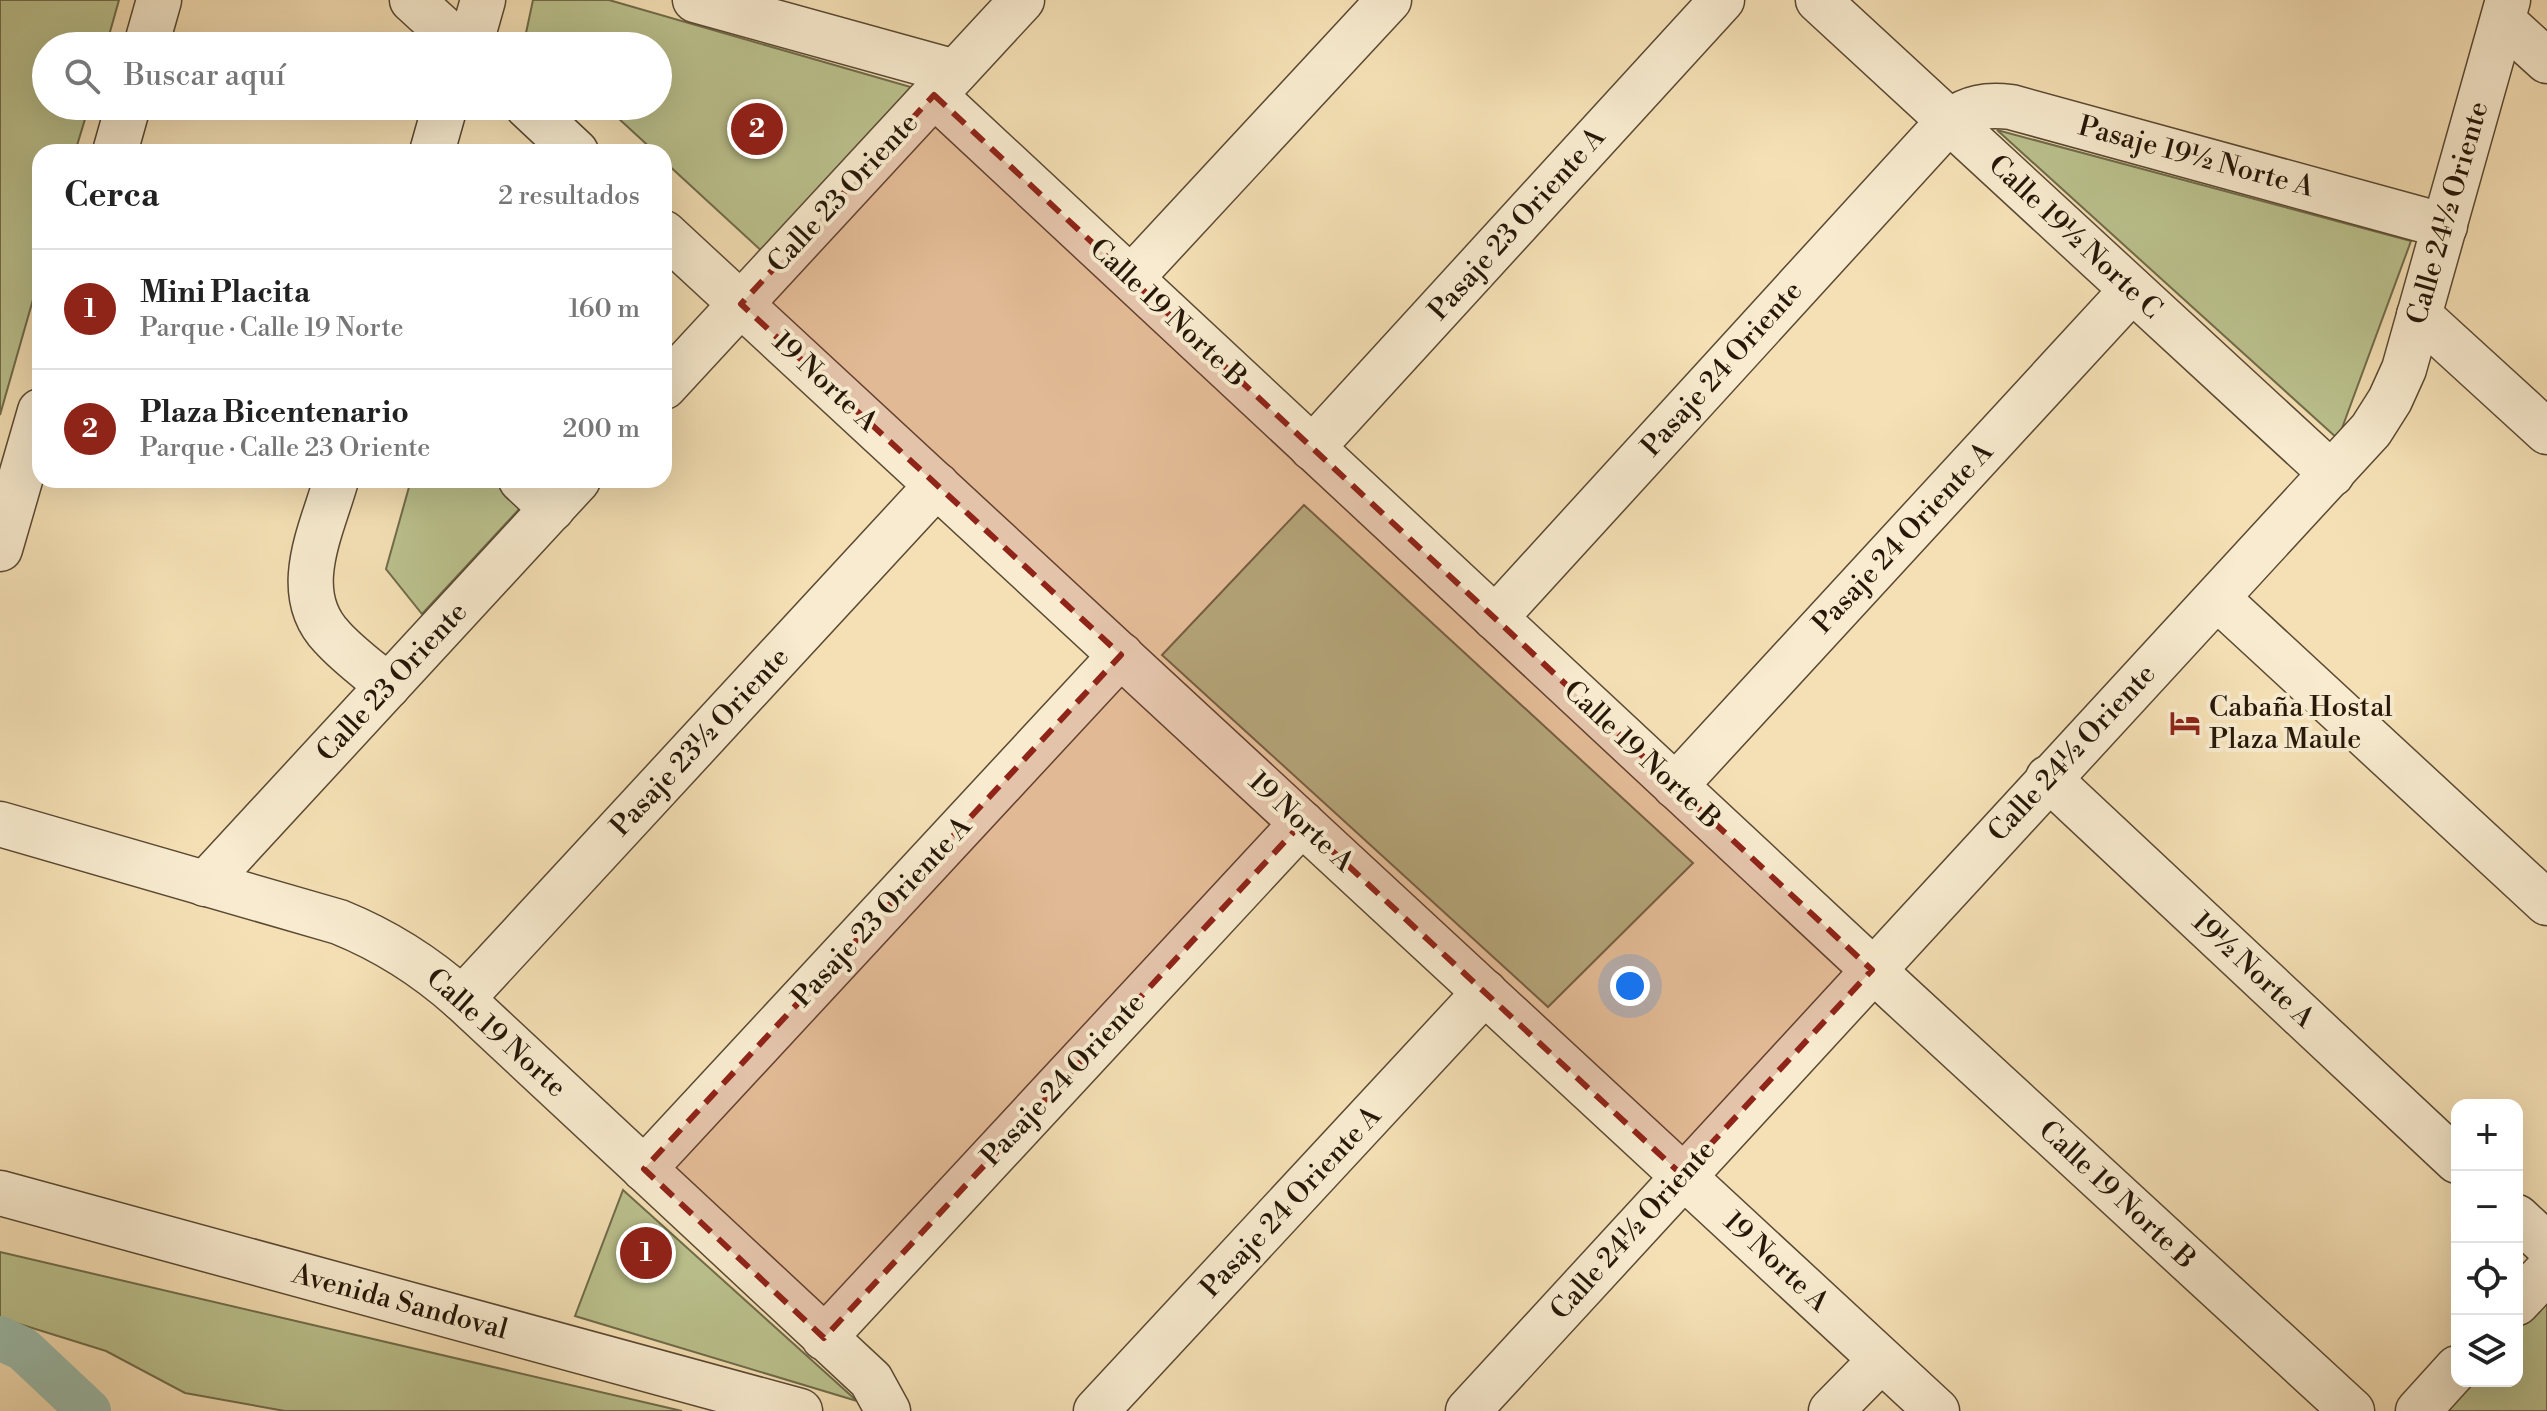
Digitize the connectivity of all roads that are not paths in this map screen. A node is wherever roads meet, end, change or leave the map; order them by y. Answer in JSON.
{"nodes":[{"id":1,"x":159,"y":0,"type":"edge"},
{"id":2,"x":412,"y":0,"type":"edge"},
{"id":3,"x":483,"y":0,"type":"edge"},
{"id":4,"x":695,"y":0,"type":"edge"},
{"id":5,"x":1022,"y":0,"type":"edge"},
{"id":6,"x":1389,"y":0,"type":"edge"},
{"id":7,"x":1722,"y":0,"type":"edge"},
{"id":8,"x":1818,"y":0,"type":"edge"},
{"id":9,"x":2505,"y":10,"type":"edge"},
{"id":10,"x":150,"y":32,"type":"edge"},
{"id":11,"x":447,"y":32,"type":"edge"},
{"id":12,"x":474,"y":32,"type":"edge"},
{"id":13,"x":2547,"y":61,"type":"edge"},
{"id":14,"x":945,"y":84,"type":"junction"},
{"id":15,"x":124,"y":120,"type":"edge"},
{"id":16,"x":441,"y":120,"type":"edge"},
{"id":17,"x":542,"y":120,"type":"edge"},
{"id":18,"x":1949,"y":121,"type":"junction"},
{"id":19,"x":117,"y":144,"type":"edge"},
{"id":20,"x":434,"y":144,"type":"edge"},
{"id":21,"x":567,"y":144,"type":"edge"},
{"id":22,"x":2445,"y":226,"type":"junction"},
{"id":23,"x":672,"y":240,"type":"edge"},
{"id":24,"x":1131,"y":278,"type":"junction"},
{"id":25,"x":2132,"y":290,"type":"junction"},
{"id":26,"x":741,"y":304,"type":"junction"},
{"id":27,"x":2419,"y":315,"type":"junction"},
{"id":28,"x":672,"y":378,"type":"edge"},
{"id":29,"x":2547,"y":432,"type":"edge"},
{"id":30,"x":32,"y":439,"type":"edge"},
{"id":31,"x":1312,"y":448,"type":"junction"},
{"id":32,"x":2332,"y":474,"type":"junction"},
{"id":33,"x":937,"y":485,"type":"junction"},
{"id":34,"x":334,"y":488,"type":"edge"},
{"id":35,"x":551,"y":490,"type":"edge"},
{"id":36,"x":0,"y":549,"type":"edge"},
{"id":37,"x":2217,"y":598,"type":"junction"},
{"id":38,"x":1495,"y":618,"type":"junction"},
{"id":39,"x":1121,"y":655,"type":"junction"},
{"id":40,"x":388,"y":686,"type":"junction"},
{"id":41,"x":2048,"y":778,"type":"junction"},
{"id":42,"x":1675,"y":786,"type":"junction"},
{"id":43,"x":1302,"y":823,"type":"junction"},
{"id":44,"x":0,"y":824,"type":"edge"},
{"id":45,"x":205,"y":884,"type":"junction"},
{"id":46,"x":2547,"y":903,"type":"edge"},
{"id":47,"x":1872,"y":970,"type":"junction"},
{"id":48,"x":1485,"y":992,"type":"junction"},
{"id":49,"x":462,"y":999,"type":"junction"},
{"id":50,"x":2451,"y":1155,"type":"edge"},
{"id":51,"x":644,"y":1169,"type":"junction"},
{"id":52,"x":1682,"y":1175,"type":"junction"},
{"id":53,"x":0,"y":1193,"type":"edge"},
{"id":54,"x":2523,"y":1223,"type":"edge"},
{"id":55,"x":2547,"y":1245,"type":"edge"},
{"id":56,"x":2547,"y":1271,"type":"edge"},
{"id":57,"x":2523,"y":1297,"type":"edge"},
{"id":58,"x":824,"y":1338,"type":"junction"},
{"id":59,"x":1881,"y":1360,"type":"junction"},
{"id":60,"x":2451,"y":1375,"type":"edge"},
{"id":61,"x":800,"y":1411,"type":"edge"},
{"id":62,"x":888,"y":1411,"type":"edge"},
{"id":63,"x":1096,"y":1411,"type":"edge"},
{"id":64,"x":1468,"y":1411,"type":"edge"},
{"id":65,"x":1831,"y":1411,"type":"edge"},
{"id":66,"x":1937,"y":1411,"type":"edge"},
{"id":67,"x":2352,"y":1411,"type":"edge"},
{"id":68,"x":2418,"y":1411,"type":"edge"}],
"edges":[{"from":1,"to":10,"type":"street"},
{"from":2,"to":11,"type":"street"},
{"from":3,"to":12,"type":"street"},
{"from":4,"to":14,"type":"street"},
{"from":5,"to":14,"type":"street","name":"Calle 23 Oriente"},
{"from":6,"to":24,"type":"street"},
{"from":7,"to":31,"type":"street","name":"Pasaje 23 Oriente A"},
{"from":8,"to":18,"type":"street","name":"Calle 19½ Norte C"},
{"from":9,"to":13,"type":"street"},
{"from":9,"to":22,"type":"street","name":"Calle 24½ Oriente"},
{"from":14,"to":24,"type":"street","name":"Calle 19 Norte B"},
{"from":14,"to":26,"type":"street","name":"Calle 23 Oriente"},
{"from":15,"to":19,"type":"street"},
{"from":16,"to":20,"type":"street"},
{"from":17,"to":21,"type":"street"},
{"from":18,"to":22,"type":"street","name":"Pasaje 19½ Norte A"},
{"from":18,"to":25,"type":"street","name":"Calle 19½ Norte C"},
{"from":18,"to":38,"type":"street","name":"Pasaje 24 Oriente"},
{"from":22,"to":27,"type":"street","name":"Calle 24½ Oriente"},
{"from":23,"to":26,"type":"street","name":"19 Norte A"},
{"from":24,"to":31,"type":"street","name":"Calle 19 Norte B"},
{"from":25,"to":32,"type":"street","name":"Calle 19½ Norte C"},
{"from":25,"to":42,"type":"street","name":"Pasaje 24 Oriente A"},
{"from":26,"to":28,"type":"street","name":"Calle 23 Oriente"},
{"from":26,"to":33,"type":"street","name":"19 Norte A"},
{"from":27,"to":29,"type":"street"},
{"from":27,"to":32,"type":"street","name":"Calle 24½ Oriente"},
{"from":30,"to":36,"type":"street"},
{"from":31,"to":38,"type":"street","name":"Calle 19 Norte B"},
{"from":32,"to":37,"type":"street","name":"Calle 24½ Oriente"},
{"from":33,"to":39,"type":"street","name":"19 Norte A"},
{"from":33,"to":49,"type":"street","name":"Pasaje 23½ Oriente"},
{"from":34,"to":40,"type":"street"},
{"from":35,"to":40,"type":"street","name":"Calle 23 Oriente"},
{"from":37,"to":41,"type":"street","name":"Calle 24½ Oriente"},
{"from":37,"to":46,"type":"street"},
{"from":38,"to":42,"type":"street","name":"Calle 19 Norte B"},
{"from":39,"to":43,"type":"street","name":"19 Norte A"},
{"from":39,"to":51,"type":"street","name":"Pasaje 23 Oriente A"},
{"from":40,"to":45,"type":"street","name":"Calle 23 Oriente"},
{"from":41,"to":47,"type":"street","name":"Calle 24½ Oriente"},
{"from":41,"to":50,"type":"street","name":"19½ Norte A"},
{"from":42,"to":47,"type":"street","name":"Calle 19 Norte B"},
{"from":43,"to":48,"type":"street","name":"19 Norte A"},
{"from":43,"to":58,"type":"street","name":"Pasaje 24 Oriente"},
{"from":44,"to":45,"type":"street","name":"Calle 19 Norte"},
{"from":45,"to":49,"type":"street","name":"Calle 19 Norte"},
{"from":47,"to":52,"type":"street","name":"Calle 24½ Oriente"},
{"from":47,"to":67,"type":"street","name":"Calle 19 Norte B"},
{"from":48,"to":52,"type":"street","name":"19 Norte A"},
{"from":48,"to":63,"type":"street","name":"Pasaje 24 Oriente A"},
{"from":49,"to":51,"type":"street","name":"Calle 19 Norte"},
{"from":51,"to":58,"type":"street","name":"Calle 19 Norte"},
{"from":52,"to":59,"type":"street","name":"19 Norte A"},
{"from":52,"to":64,"type":"street","name":"Calle 24½ Oriente"},
{"from":53,"to":61,"type":"street","name":"Avenida Sandoval"},
{"from":54,"to":55,"type":"street"},
{"from":56,"to":57,"type":"street"},
{"from":58,"to":62,"type":"street","name":"Calle 19 Norte"},
{"from":59,"to":65,"type":"street"},
{"from":59,"to":66,"type":"street","name":"19 Norte A"},
{"from":60,"to":68,"type":"street"}]}
